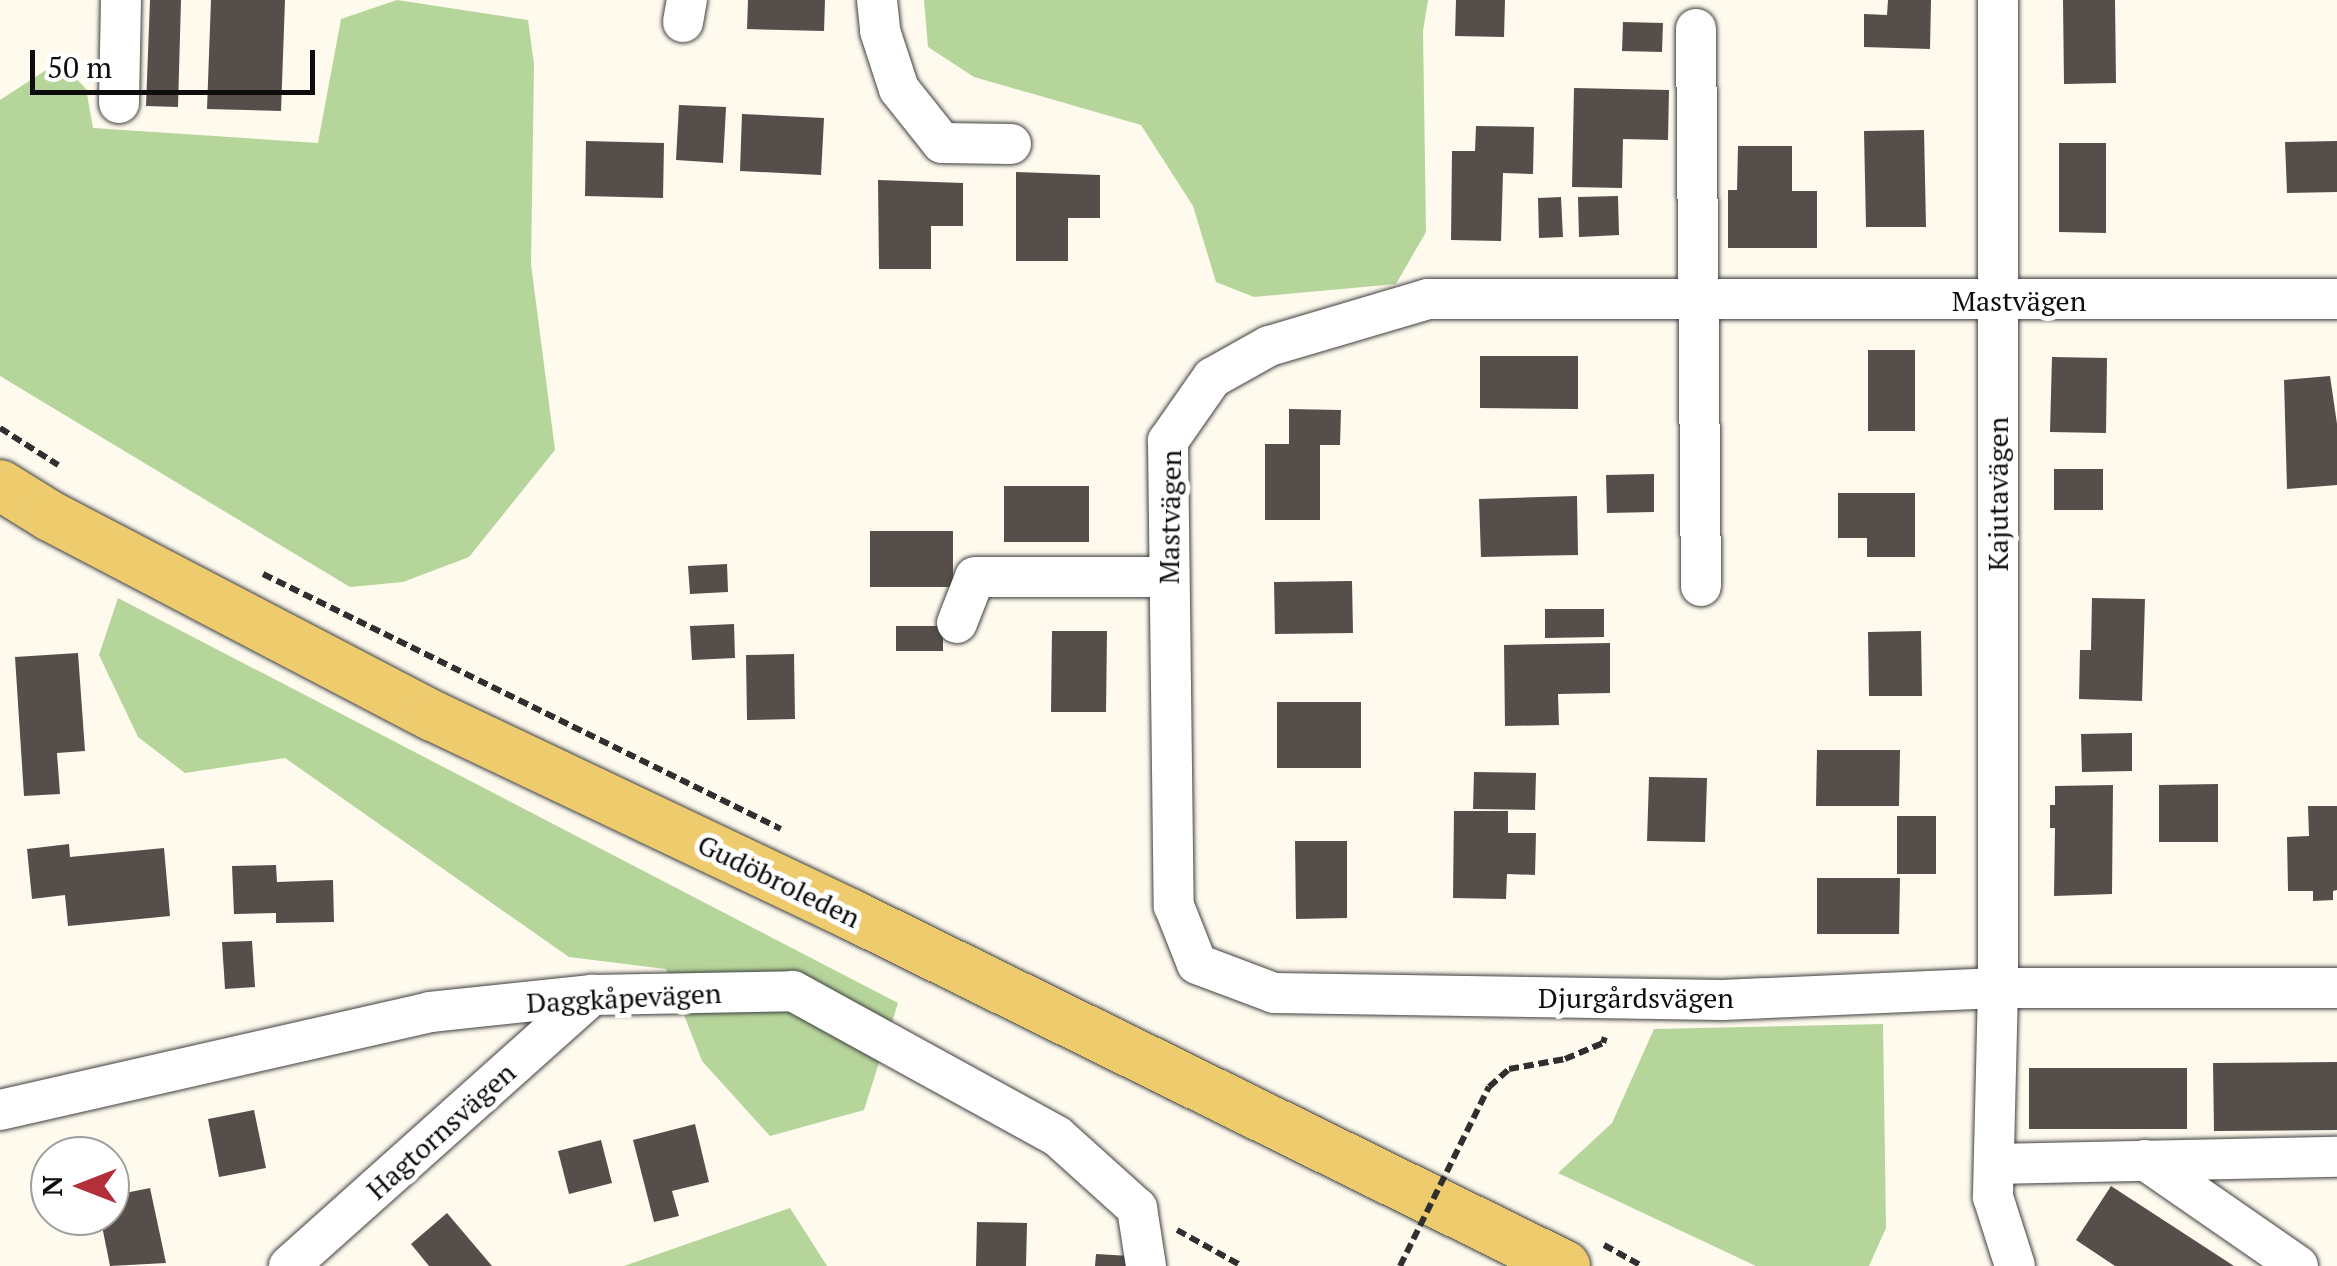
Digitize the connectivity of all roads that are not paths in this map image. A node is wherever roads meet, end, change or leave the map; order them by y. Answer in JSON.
{"nodes":[{"id":1,"x":122,"y":0,"type":"edge"},
{"id":2,"x":876,"y":0,"type":"edge"},
{"id":3,"x":1998,"y":0,"type":"edge"},
{"id":4,"x":1696,"y":29,"type":"dead end"},
{"id":5,"x":119,"y":103,"type":"dead end"},
{"id":6,"x":1011,"y":144,"type":"dead end"},
{"id":7,"x":2337,"y":298,"type":"edge"},
{"id":8,"x":1700,"y":299,"type":"junction"},
{"id":9,"x":1998,"y":302,"type":"junction"},
{"id":10,"x":0,"y":484,"type":"edge"},
{"id":11,"x":1169,"y":576,"type":"junction"},
{"id":12,"x":1702,"y":586,"type":"dead end"},
{"id":13,"x":957,"y":623,"type":"dead end"},
{"id":14,"x":1998,"y":988,"type":"junction"},
{"id":15,"x":2337,"y":988,"type":"edge"},
{"id":16,"x":1274,"y":994,"type":"joint"},
{"id":17,"x":592,"y":995,"type":"junction"},
{"id":18,"x":0,"y":1110,"type":"edge"},
{"id":19,"x":2337,"y":1157,"type":"edge"},
{"id":20,"x":2144,"y":1160,"type":"junction"},
{"id":21,"x":1994,"y":1164,"type":"junction"},
{"id":22,"x":289,"y":1266,"type":"edge"},
{"id":23,"x":1146,"y":1266,"type":"edge"},
{"id":24,"x":1565,"y":1266,"type":"edge"},
{"id":25,"x":2015,"y":1266,"type":"edge"},
{"id":26,"x":2298,"y":1266,"type":"edge"}],
"edges":[{"from":1,"to":5,"type":"street"},
{"from":2,"to":6,"type":"street"},
{"from":3,"to":9,"type":"street","name":"Kajutavägen"},
{"from":4,"to":8,"type":"street"},
{"from":7,"to":9,"type":"street","name":"Mastvägen"},
{"from":8,"to":9,"type":"street","name":"Mastvägen"},
{"from":8,"to":11,"type":"street","name":"Mastvägen"},
{"from":8,"to":12,"type":"street"},
{"from":9,"to":14,"type":"street","name":"Kajutavägen"},
{"from":10,"to":24,"type":"main road","name":"Gudöbroleden"},
{"from":11,"to":13,"type":"street"},
{"from":11,"to":16,"type":"street","name":"Mastvägen"},
{"from":14,"to":15,"type":"street","name":"Djurgårdsvägen"},
{"from":14,"to":16,"type":"street","name":"Djurgårdsvägen"},
{"from":14,"to":21,"type":"street"},
{"from":17,"to":18,"type":"street","name":"Daggkåpevägen"},
{"from":17,"to":22,"type":"street","name":"Hagtornsvägen"},
{"from":17,"to":23,"type":"street","name":"Daggkåpevägen"},
{"from":19,"to":20,"type":"street"},
{"from":20,"to":21,"type":"street"},
{"from":20,"to":26,"type":"street"},
{"from":21,"to":25,"type":"street"}]}
